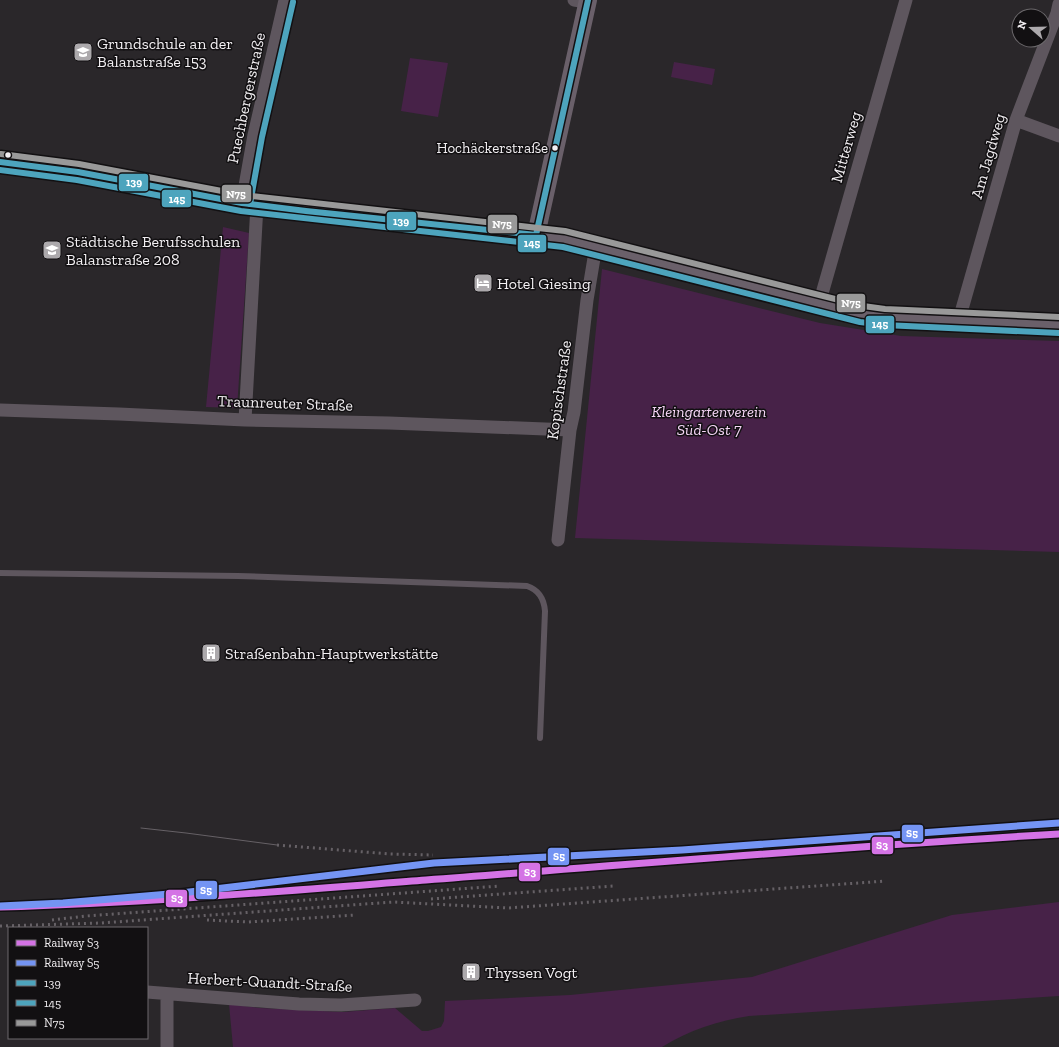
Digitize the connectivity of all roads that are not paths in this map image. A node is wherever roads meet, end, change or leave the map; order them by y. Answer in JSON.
{"nodes":[{"id":1,"x":285,"y":0,"type":"edge"},
{"id":2,"x":906,"y":0,"type":"edge"},
{"id":3,"x":1052,"y":0,"type":"edge"},
{"id":4,"x":583,"y":1,"type":"edge"},
{"id":5,"x":1059,"y":3,"type":"edge"},
{"id":6,"x":1016,"y":120,"type":"junction"},
{"id":7,"x":1059,"y":136,"type":"edge"},
{"id":8,"x":0,"y":162,"type":"edge"},
{"id":9,"x":249,"y":204,"type":"junction"},
{"id":10,"x":536,"y":235,"type":"junction"},
{"id":11,"x":596,"y":246,"type":"junction"},
{"id":12,"x":819,"y":304,"type":"junction"},
{"id":13,"x":961,"y":321,"type":"junction"},
{"id":14,"x":1059,"y":325,"type":"edge"},
{"id":15,"x":0,"y":410,"type":"edge"},
{"id":16,"x":245,"y":420,"type":"junction"},
{"id":17,"x":570,"y":430,"type":"junction"},
{"id":18,"x":558,"y":540,"type":"dead end"},
{"id":19,"x":0,"y":573,"type":"edge"},
{"id":20,"x":540,"y":738,"type":"dead end"},
{"id":21,"x":148,"y":992,"type":"edge"},
{"id":22,"x":167,"y":994,"type":"junction"},
{"id":23,"x":415,"y":1000,"type":"dead end"},
{"id":24,"x":167,"y":1047,"type":"edge"}],
"edges":[{"from":1,"to":9,"type":"street","name":"Puechbergerstraße"},
{"from":2,"to":12,"type":"street","name":"Mitterweg"},
{"from":3,"to":5,"type":"street"},
{"from":4,"to":10,"type":"street"},
{"from":5,"to":6,"type":"street","name":"Am Jagdweg"},
{"from":6,"to":7,"type":"street"},
{"from":6,"to":13,"type":"street","name":"Am Jagdweg"},
{"from":8,"to":9,"type":"street"},
{"from":9,"to":10,"type":"street"},
{"from":9,"to":16,"type":"street","name":"Puechbergerstraße"},
{"from":10,"to":11,"type":"street"},
{"from":11,"to":12,"type":"street"},
{"from":11,"to":17,"type":"street","name":"Kopischstraße"},
{"from":12,"to":13,"type":"street"},
{"from":13,"to":14,"type":"street"},
{"from":15,"to":16,"type":"street","name":"Traunreuter Straße"},
{"from":16,"to":17,"type":"street","name":"Traunreuter Straße"},
{"from":17,"to":18,"type":"street","name":"Kopischstraße"},
{"from":19,"to":20,"type":"lane"},
{"from":21,"to":22,"type":"street","name":"Herbert-Quandt-Straße"},
{"from":22,"to":23,"type":"street","name":"Herbert-Quandt-Straße"},
{"from":22,"to":24,"type":"street"}]}
